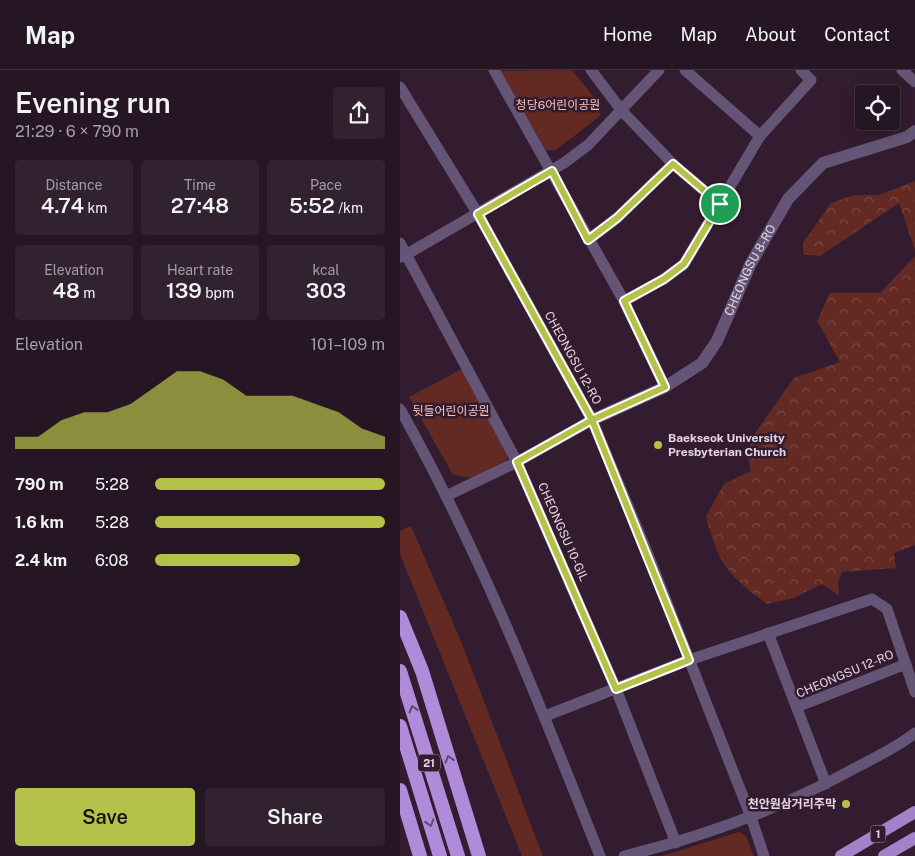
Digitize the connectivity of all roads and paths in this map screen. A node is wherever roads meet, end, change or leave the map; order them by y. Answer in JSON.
{"nodes":[{"id":1,"x":494,"y":70,"type":"edge"},
{"id":2,"x":591,"y":70,"type":"edge"},
{"id":3,"x":659,"y":70,"type":"edge"},
{"id":4,"x":684,"y":70,"type":"edge"},
{"id":5,"x":801,"y":70,"type":"edge"},
{"id":6,"x":902,"y":70,"type":"edge"},
{"id":7,"x":915,"y":82,"type":"edge"},
{"id":8,"x":400,"y":87,"type":"edge"},
{"id":9,"x":622,"y":111,"type":"junction"},
{"id":10,"x":915,"y":132,"type":"edge"},
{"id":11,"x":760,"y":136,"type":"junction"},
{"id":12,"x":673,"y":164,"type":"junction"},
{"id":13,"x":552,"y":171,"type":"junction"},
{"id":14,"x":720,"y":204,"type":"junction"},
{"id":15,"x":478,"y":214,"type":"junction"},
{"id":16,"x":588,"y":240,"type":"junction"},
{"id":17,"x":400,"y":243,"type":"edge"},
{"id":18,"x":403,"y":256,"type":"edge"},
{"id":19,"x":624,"y":301,"type":"junction"},
{"id":20,"x":665,"y":387,"type":"junction"},
{"id":21,"x":400,"y":409,"type":"edge"},
{"id":22,"x":592,"y":420,"type":"junction"},
{"id":23,"x":517,"y":462,"type":"junction"},
{"id":24,"x":446,"y":496,"type":"junction"},
{"id":25,"x":400,"y":617,"type":"edge"},
{"id":26,"x":768,"y":633,"type":"junction"},
{"id":27,"x":689,"y":660,"type":"junction"},
{"id":28,"x":906,"y":664,"type":"junction"},
{"id":29,"x":400,"y":671,"type":"edge"},
{"id":30,"x":616,"y":689,"type":"junction"},
{"id":31,"x":915,"y":692,"type":"edge"},
{"id":32,"x":797,"y":707,"type":"junction"},
{"id":33,"x":545,"y":716,"type":"junction"},
{"id":34,"x":400,"y":726,"type":"edge"},
{"id":35,"x":915,"y":733,"type":"edge"},
{"id":36,"x":826,"y":784,"type":"junction"},
{"id":37,"x":400,"y":790,"type":"edge"},
{"id":38,"x":459,"y":792,"type":"junction"},
{"id":39,"x":915,"y":812,"type":"edge"},
{"id":40,"x":752,"y":817,"type":"junction"},
{"id":41,"x":915,"y":838,"type":"edge"},
{"id":42,"x":676,"y":843,"type":"junction"},
{"id":43,"x":418,"y":852,"type":"edge"},
{"id":44,"x":440,"y":856,"type":"edge"},
{"id":45,"x":458,"y":856,"type":"edge"},
{"id":46,"x":478,"y":856,"type":"edge"},
{"id":47,"x":485,"y":856,"type":"edge"},
{"id":48,"x":600,"y":856,"type":"edge"},
{"id":49,"x":624,"y":856,"type":"edge"},
{"id":50,"x":764,"y":856,"type":"edge"},
{"id":51,"x":841,"y":856,"type":"edge"},
{"id":52,"x":884,"y":856,"type":"edge"}],
"edges":[{"from":1,"to":13,"type":"street"},
{"from":2,"to":9,"type":"street"},
{"from":3,"to":9,"type":"street"},
{"from":4,"to":11,"type":"street"},
{"from":5,"to":11,"type":"street"},
{"from":6,"to":7,"type":"street"},
{"from":8,"to":15,"type":"street","name":"CHEONGSU 12-RO"},
{"from":9,"to":12,"type":"street"},
{"from":9,"to":13,"type":"street"},
{"from":10,"to":20,"type":"street","name":"CHEONGSU 8-RO"},
{"from":11,"to":14,"type":"street"},
{"from":12,"to":14,"type":"street"},
{"from":12,"to":16,"type":"street"},
{"from":13,"to":15,"type":"street"},
{"from":13,"to":16,"type":"street"},
{"from":14,"to":19,"type":"street"},
{"from":15,"to":18,"type":"street"},
{"from":15,"to":22,"type":"street","name":"CHEONGSU 12-RO"},
{"from":16,"to":19,"type":"street"},
{"from":17,"to":18,"type":"street","name":"CHEONGSU 10-GIL"},
{"from":18,"to":23,"type":"street","name":"CHEONGSU 10-GIL"},
{"from":19,"to":20,"type":"street"},
{"from":20,"to":22,"type":"street","name":"CHEONGSU 8-RO"},
{"from":21,"to":24,"type":"street"},
{"from":22,"to":23,"type":"street"},
{"from":22,"to":27,"type":"street","name":"CHEONGSU 12-RO"},
{"from":23,"to":24,"type":"street"},
{"from":23,"to":30,"type":"street","name":"CHEONGSU 10-GIL"},
{"from":24,"to":33,"type":"street"},
{"from":38,"to":25,"type":"highway","one_way":true},
{"from":26,"to":27,"type":"street","name":"CHEONGSU 12-RO"},
{"from":26,"to":28,"type":"street","name":"CHEONGSU 12-RO"},
{"from":26,"to":32,"type":"street"},
{"from":27,"to":30,"type":"street"},
{"from":27,"to":40,"type":"street","name":"CHEONGSU 12-RO"},
{"from":28,"to":31,"type":"street","name":"CHEONGSU 12-RO"},
{"from":28,"to":32,"type":"street","name":"CHEONGSU 12-RO"},
{"from":45,"to":29,"type":"highway","number":"21","one_way":true},
{"from":30,"to":33,"type":"street"},
{"from":30,"to":42,"type":"street","name":"CHEONGSU 10-GIL"},
{"from":32,"to":36,"type":"street","name":"CHEONGSU 12-RO"},
{"from":33,"to":48,"type":"street"},
{"from":34,"to":44,"type":"highway","number":"21","one_way":true},
{"from":35,"to":36,"type":"street"},
{"from":36,"to":40,"type":"street"},
{"from":37,"to":43,"type":"highway"},
{"from":38,"to":46,"type":"highway"},
{"from":38,"to":47,"type":"highway"},
{"from":39,"to":51,"type":"main road","number":"1"},
{"from":40,"to":42,"type":"street"},
{"from":40,"to":50,"type":"street","name":"CHEONGSU 12-RO"},
{"from":41,"to":52,"type":"main road","number":"1"},
{"from":42,"to":49,"type":"street"}]}
